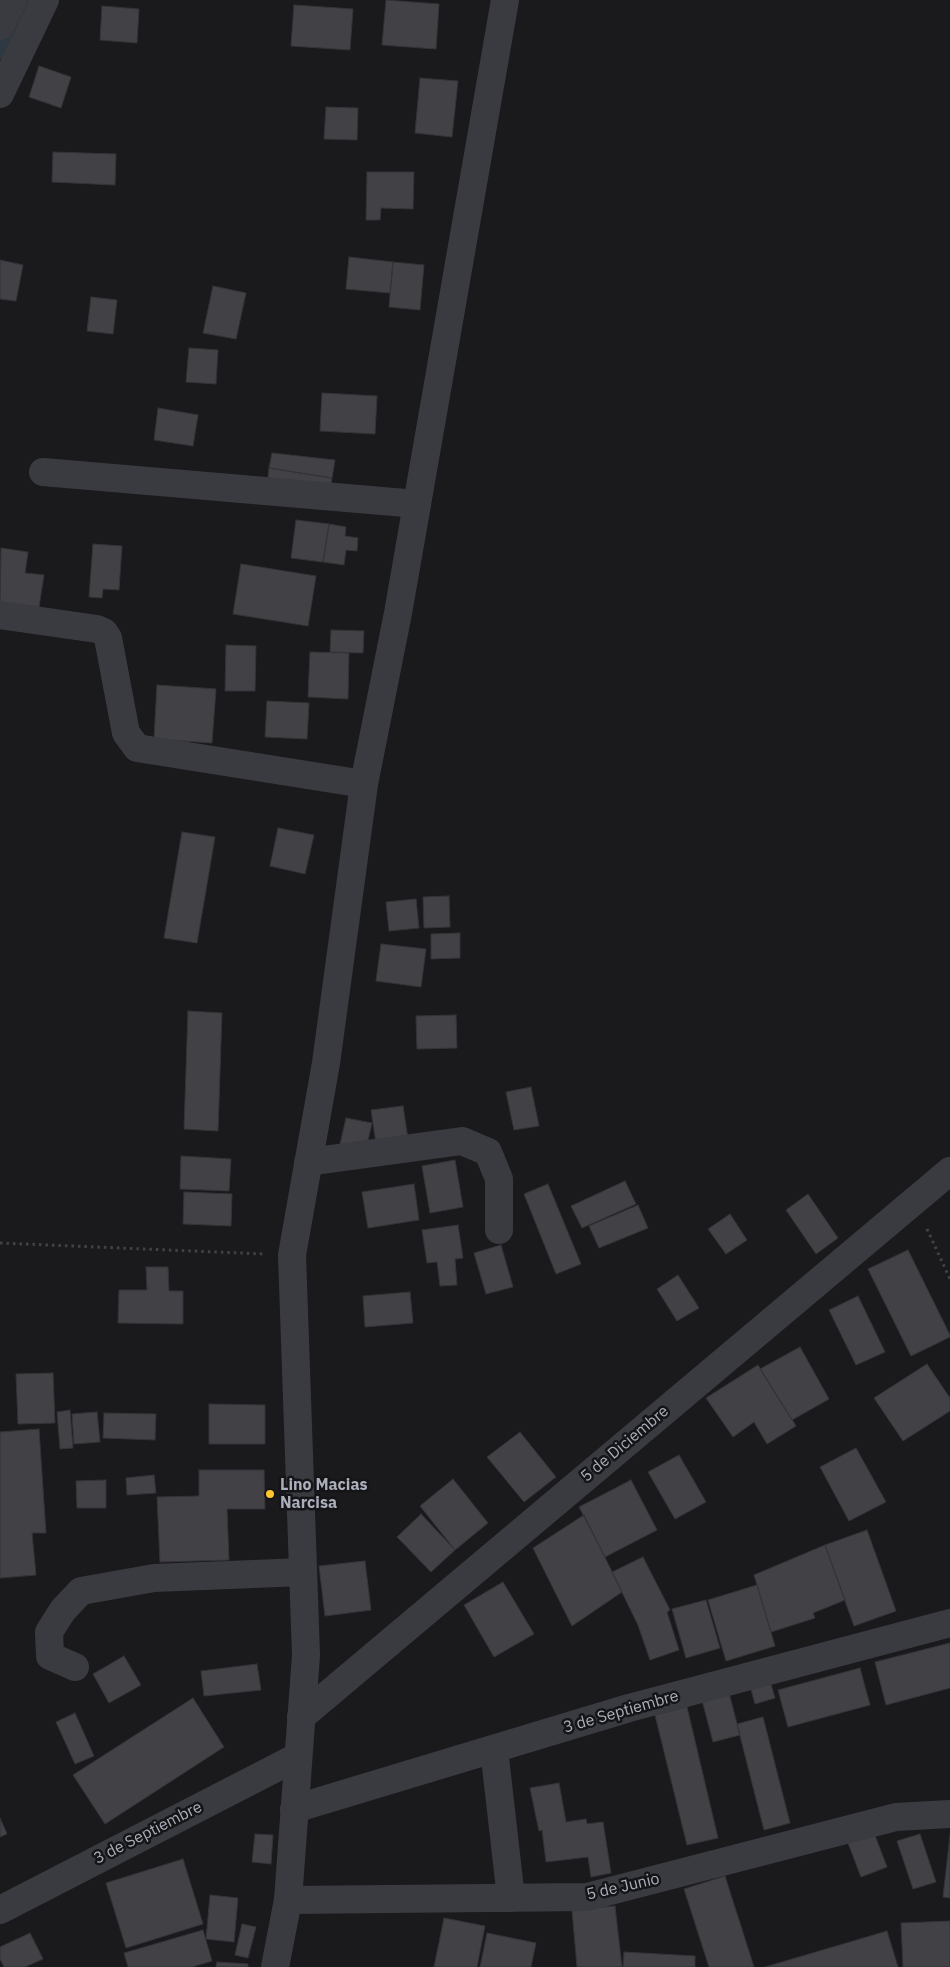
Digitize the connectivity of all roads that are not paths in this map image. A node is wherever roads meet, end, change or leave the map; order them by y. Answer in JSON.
{"nodes":[{"id":1,"x":13,"y":0,"type":"edge"},
{"id":2,"x":45,"y":0,"type":"edge"},
{"id":3,"x":505,"y":0,"type":"edge"},
{"id":4,"x":0,"y":26,"type":"edge"},
{"id":5,"x":0,"y":94,"type":"edge"},
{"id":6,"x":42,"y":472,"type":"dead end"},
{"id":7,"x":417,"y":504,"type":"junction"},
{"id":8,"x":0,"y":614,"type":"edge"},
{"id":9,"x":364,"y":784,"type":"junction"},
{"id":10,"x":308,"y":1162,"type":"junction"},
{"id":11,"x":950,"y":1171,"type":"edge"},
{"id":12,"x":499,"y":1230,"type":"dead end"},
{"id":13,"x":303,"y":1572,"type":"junction"},
{"id":14,"x":950,"y":1623,"type":"edge"},
{"id":15,"x":74,"y":1667,"type":"dead end"},
{"id":16,"x":301,"y":1717,"type":"junction"},
{"id":17,"x":494,"y":1749,"type":"junction"},
{"id":18,"x":297,"y":1757,"type":"junction"},
{"id":19,"x":294,"y":1809,"type":"junction"},
{"id":20,"x":950,"y":1814,"type":"edge"},
{"id":21,"x":511,"y":1898,"type":"junction"},
{"id":22,"x":288,"y":1900,"type":"junction"},
{"id":23,"x":0,"y":1910,"type":"edge"},
{"id":24,"x":275,"y":1967,"type":"edge"}],
"edges":[{"from":1,"to":4,"type":"street"},
{"from":2,"to":5,"type":"street"},
{"from":3,"to":7,"type":"street"},
{"from":6,"to":7,"type":"street"},
{"from":7,"to":9,"type":"street"},
{"from":8,"to":9,"type":"street"},
{"from":9,"to":10,"type":"street"},
{"from":10,"to":12,"type":"street"},
{"from":10,"to":13,"type":"street"},
{"from":11,"to":16,"type":"street","name":"5 de Diciembre"},
{"from":13,"to":15,"type":"street"},
{"from":13,"to":16,"type":"street"},
{"from":14,"to":17,"type":"street","name":"3 de Septiembre"},
{"from":16,"to":18,"type":"street"},
{"from":17,"to":19,"type":"street","name":"3 de Septiembre"},
{"from":17,"to":21,"type":"street"},
{"from":18,"to":19,"type":"street"},
{"from":18,"to":23,"type":"street","name":"3 de Septiembre"},
{"from":19,"to":22,"type":"street"},
{"from":20,"to":21,"type":"street","name":"5 de Junio"},
{"from":21,"to":22,"type":"street","name":"5 de Junio"},
{"from":22,"to":24,"type":"street"}]}
